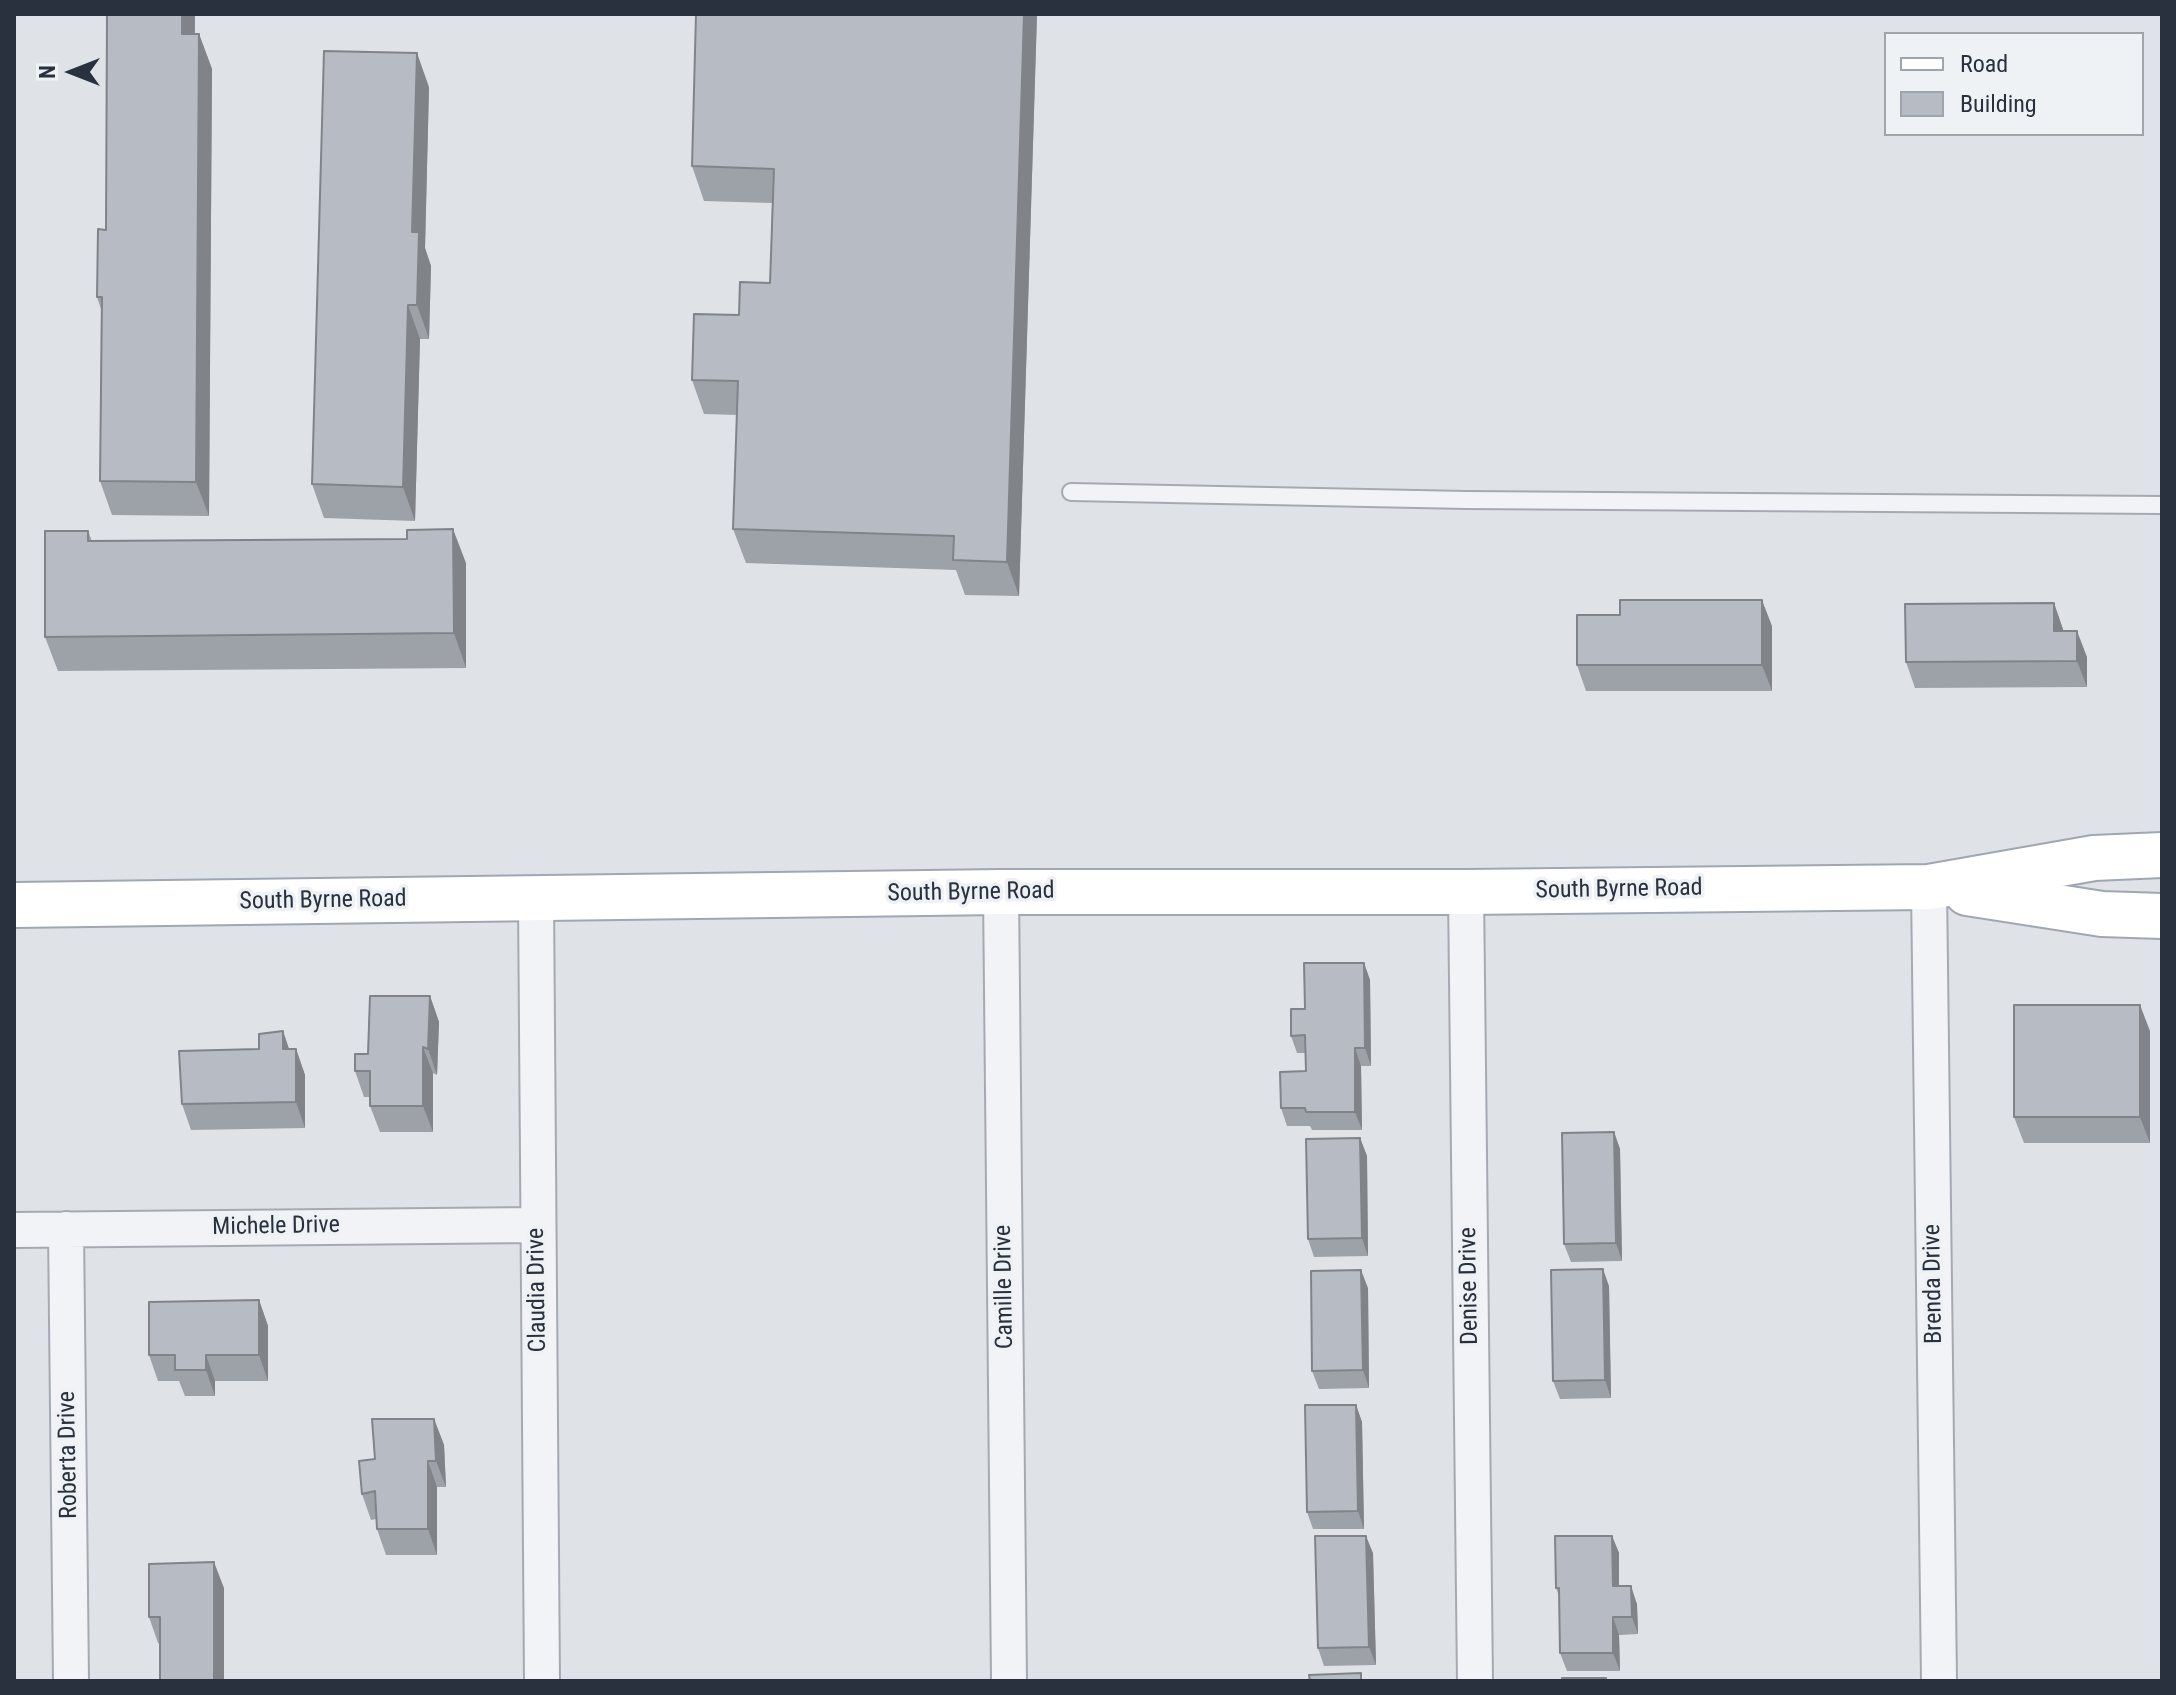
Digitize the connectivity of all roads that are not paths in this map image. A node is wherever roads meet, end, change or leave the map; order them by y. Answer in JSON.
{"nodes":[{"id":1,"x":1071,"y":492,"type":"dead end"},
{"id":2,"x":2162,"y":505,"type":"edge"},
{"id":3,"x":2162,"y":855,"type":"edge"},
{"id":4,"x":1929,"y":887,"type":"junction"},
{"id":5,"x":1001,"y":892,"type":"junction"},
{"id":6,"x":1466,"y":892,"type":"junction"},
{"id":7,"x":536,"y":899,"type":"junction"},
{"id":8,"x":14,"y":905,"type":"edge"},
{"id":9,"x":2162,"y":916,"type":"edge"},
{"id":10,"x":537,"y":1225,"type":"junction"},
{"id":11,"x":66,"y":1229,"type":"junction"},
{"id":12,"x":14,"y":1230,"type":"edge"},
{"id":13,"x":71,"y":1681,"type":"edge"},
{"id":14,"x":542,"y":1681,"type":"edge"},
{"id":15,"x":1009,"y":1681,"type":"edge"},
{"id":16,"x":1475,"y":1681,"type":"edge"},
{"id":17,"x":1939,"y":1681,"type":"edge"}],
"edges":[{"from":1,"to":2,"type":"lane"},
{"from":3,"to":4,"type":"main road","name":"South Byrne Road"},
{"from":4,"to":6,"type":"main road","name":"South Byrne Road"},
{"from":4,"to":9,"type":"main road","name":"South Byrne Road"},
{"from":4,"to":17,"type":"street","name":"Brenda Drive"},
{"from":5,"to":6,"type":"main road","name":"South Byrne Road"},
{"from":5,"to":7,"type":"main road","name":"South Byrne Road"},
{"from":5,"to":15,"type":"street","name":"Camille Drive"},
{"from":6,"to":16,"type":"street","name":"Denise Drive"},
{"from":7,"to":8,"type":"main road","name":"South Byrne Road"},
{"from":7,"to":10,"type":"street","name":"Claudia Drive"},
{"from":10,"to":11,"type":"street","name":"Michele Drive"},
{"from":10,"to":14,"type":"street","name":"Claudia Drive"},
{"from":11,"to":12,"type":"street","name":"Michele Drive"},
{"from":11,"to":13,"type":"street","name":"Roberta Drive"}]}
